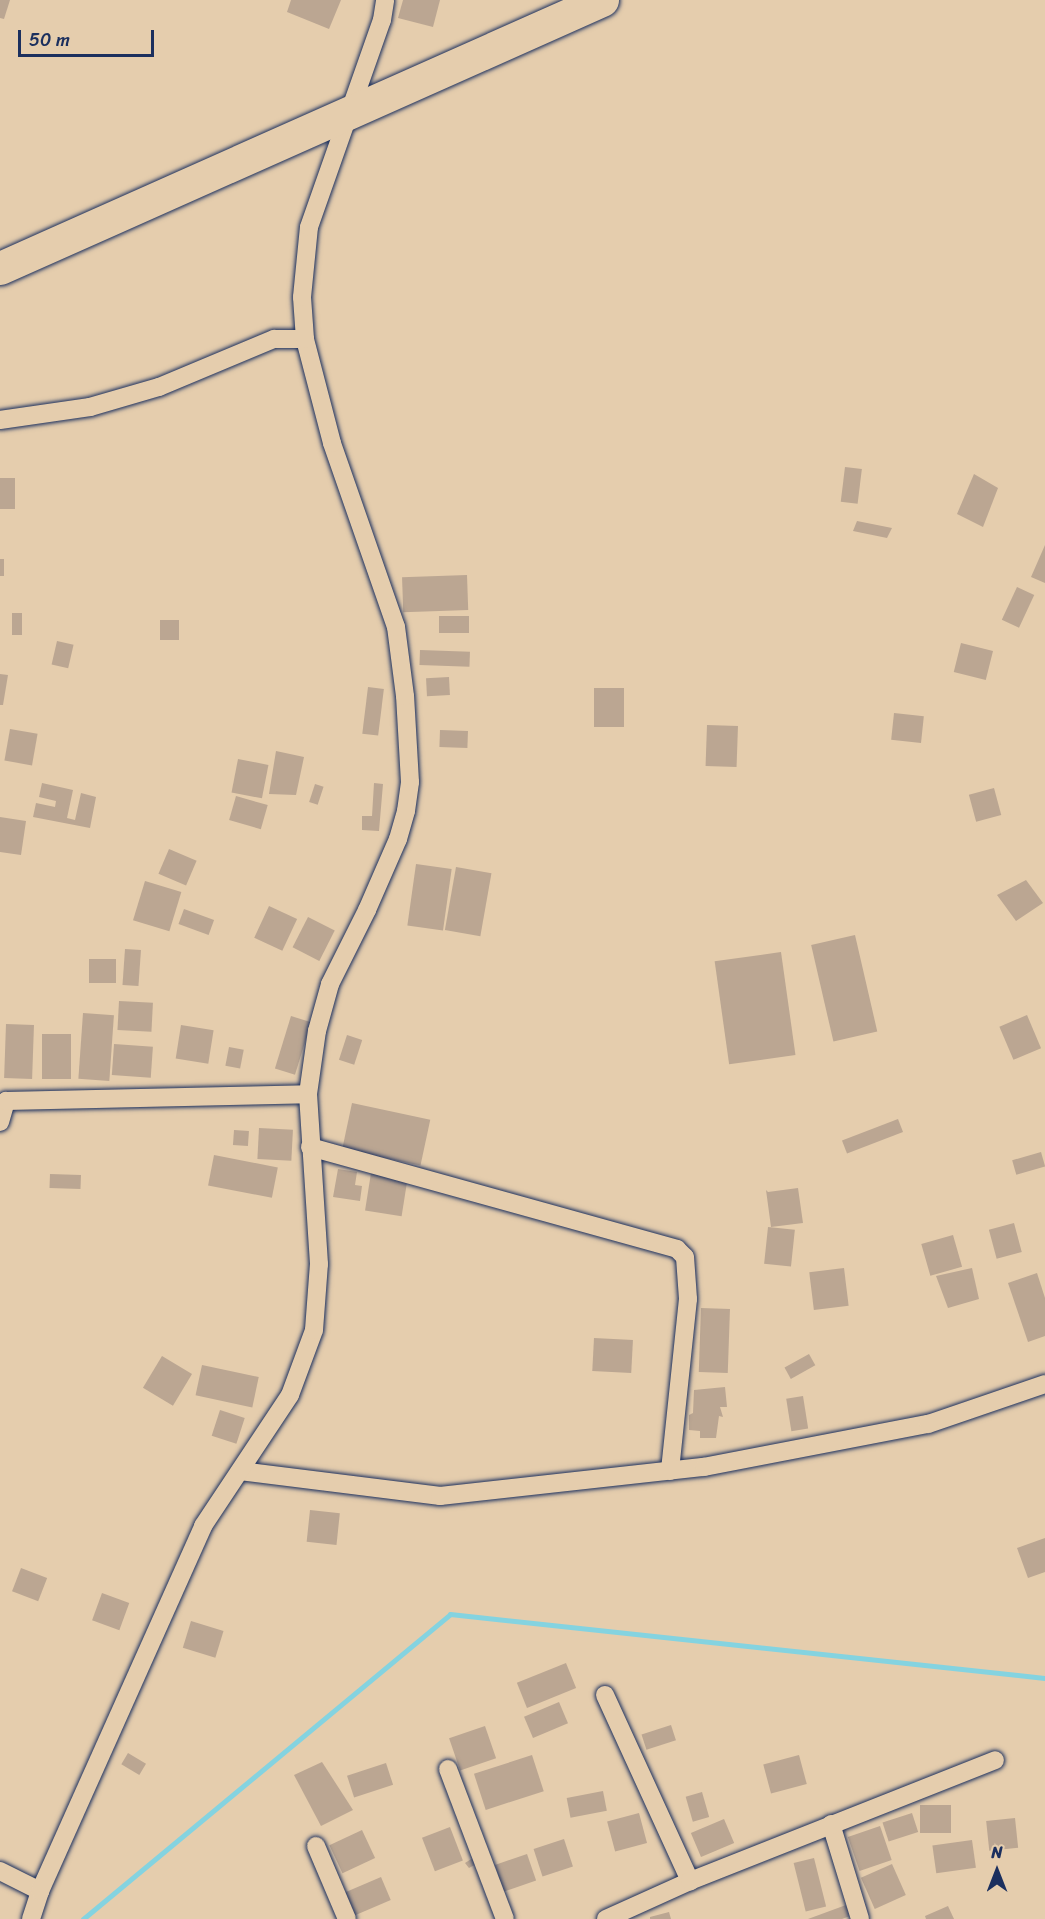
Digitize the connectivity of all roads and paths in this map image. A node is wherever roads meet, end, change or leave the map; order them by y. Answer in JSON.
{"nodes":[{"id":1,"x":385,"y":0,"type":"edge"},
{"id":2,"x":602,"y":0,"type":"edge"},
{"id":3,"x":0,"y":267,"type":"edge"},
{"id":4,"x":305,"y":339,"type":"junction"},
{"id":5,"x":0,"y":420,"type":"edge"},
{"id":6,"x":308,"y":1094,"type":"junction"},
{"id":7,"x":3,"y":1100,"type":"edge"},
{"id":8,"x":0,"y":1122,"type":"edge"},
{"id":9,"x":310,"y":1147,"type":"junction"},
{"id":10,"x":1045,"y":1384,"type":"edge"},
{"id":11,"x":240,"y":1471,"type":"junction"},
{"id":12,"x":670,"y":1471,"type":"junction"},
{"id":13,"x":605,"y":1695,"type":"dead end"},
{"id":14,"x":994,"y":1760,"type":"dead end"},
{"id":15,"x":448,"y":1769,"type":"dead end"},
{"id":16,"x":831,"y":1824,"type":"junction"},
{"id":17,"x":316,"y":1846,"type":"dead end"},
{"id":18,"x":0,"y":1871,"type":"edge"},
{"id":19,"x":690,"y":1881,"type":"junction"},
{"id":20,"x":40,"y":1891,"type":"junction"},
{"id":21,"x":31,"y":1919,"type":"edge"},
{"id":22,"x":348,"y":1919,"type":"edge"},
{"id":23,"x":505,"y":1919,"type":"edge"},
{"id":24,"x":606,"y":1919,"type":"edge"},
{"id":25,"x":860,"y":1919,"type":"edge"}],
"edges":[{"from":1,"to":4,"type":"street"},
{"from":2,"to":3,"type":"highway"},
{"from":4,"to":5,"type":"street"},
{"from":4,"to":6,"type":"street"},
{"from":6,"to":7,"type":"street"},
{"from":6,"to":9,"type":"street"},
{"from":7,"to":8,"type":"street"},
{"from":9,"to":11,"type":"street"},
{"from":9,"to":12,"type":"street"},
{"from":10,"to":12,"type":"street"},
{"from":11,"to":12,"type":"street"},
{"from":11,"to":20,"type":"street"},
{"from":13,"to":19,"type":"street"},
{"from":14,"to":16,"type":"street"},
{"from":15,"to":23,"type":"street"},
{"from":16,"to":19,"type":"street"},
{"from":16,"to":25,"type":"street"},
{"from":17,"to":22,"type":"street"},
{"from":18,"to":20,"type":"street"},
{"from":19,"to":24,"type":"street"},
{"from":20,"to":21,"type":"street"}]}
